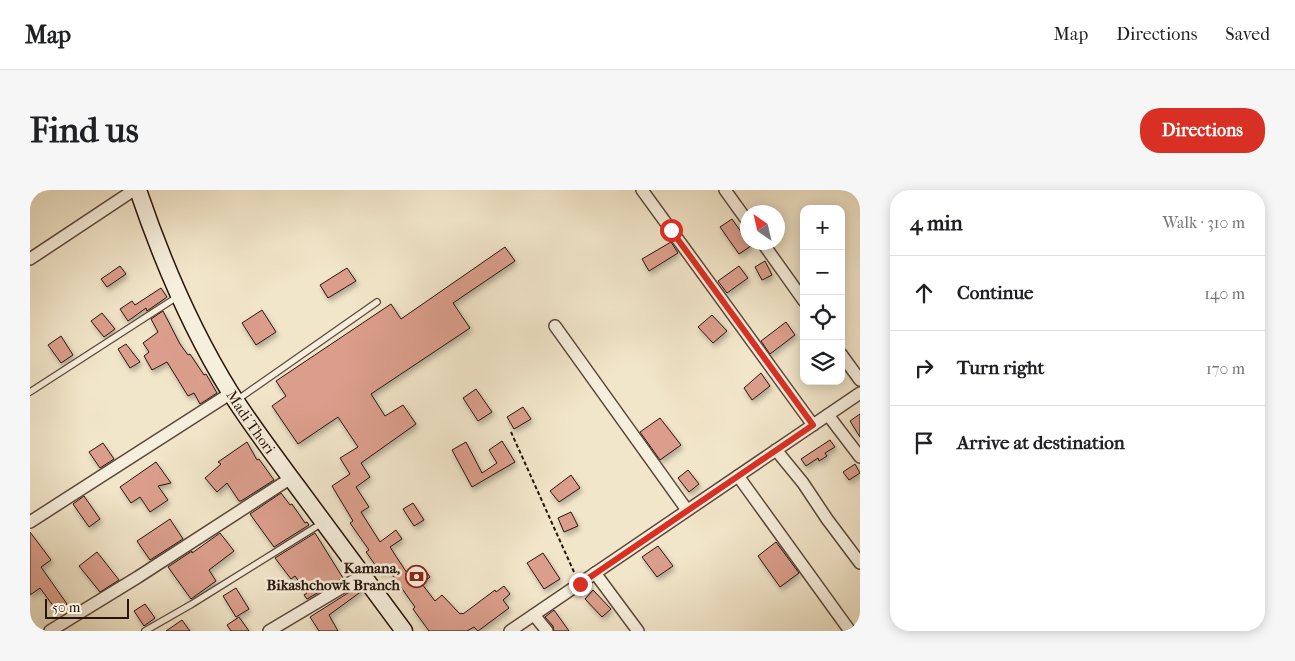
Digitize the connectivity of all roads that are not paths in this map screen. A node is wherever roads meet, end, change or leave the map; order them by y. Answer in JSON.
{"nodes":[{"id":1,"x":136,"y":190,"type":"edge"},
{"id":2,"x":642,"y":190,"type":"edge"},
{"id":3,"x":725,"y":190,"type":"edge"},
{"id":4,"x":740,"y":211,"type":"edge"},
{"id":5,"x":768,"y":250,"type":"edge"},
{"id":6,"x":30,"y":259,"type":"edge"},
{"id":7,"x":800,"y":295,"type":"edge"},
{"id":8,"x":178,"y":296,"type":"junction"},
{"id":9,"x":377,"y":302,"type":"dead end"},
{"id":10,"x":556,"y":326,"type":"dead end"},
{"id":11,"x":845,"y":359,"type":"edge"},
{"id":12,"x":860,"y":380,"type":"edge"},
{"id":13,"x":30,"y":392,"type":"edge"},
{"id":14,"x":860,"y":393,"type":"edge"},
{"id":15,"x":234,"y":397,"type":"junction"},
{"id":16,"x":828,"y":415,"type":"junction"},
{"id":17,"x":813,"y":425,"type":"junction"},
{"id":18,"x":776,"y":450,"type":"junction"},
{"id":19,"x":860,"y":457,"type":"edge"},
{"id":20,"x":738,"y":476,"type":"junction"},
{"id":21,"x":291,"y":478,"type":"junction"},
{"id":22,"x":688,"y":510,"type":"junction"},
{"id":23,"x":30,"y":522,"type":"edge"},
{"id":24,"x":323,"y":522,"type":"junction"},
{"id":25,"x":860,"y":563,"type":"edge"},
{"id":26,"x":595,"y":573,"type":"junction"},
{"id":27,"x":363,"y":575,"type":"junction"},
{"id":28,"x":534,"y":614,"type":"junction"},
{"id":29,"x":50,"y":631,"type":"edge"},
{"id":30,"x":144,"y":631,"type":"edge"},
{"id":31,"x":269,"y":631,"type":"edge"},
{"id":32,"x":404,"y":631,"type":"edge"},
{"id":33,"x":510,"y":631,"type":"edge"},
{"id":34,"x":547,"y":631,"type":"edge"},
{"id":35,"x":638,"y":631,"type":"edge"},
{"id":36,"x":850,"y":631,"type":"edge"}],
"edges":[{"from":1,"to":6,"type":"street"},
{"from":1,"to":8,"type":"main road","name":"Madi Thori"},
{"from":2,"to":17,"type":"street"},
{"from":3,"to":4,"type":"street"},
{"from":5,"to":7,"type":"street"},
{"from":8,"to":13,"type":"lane"},
{"from":8,"to":15,"type":"main road","name":"Madi Thori"},
{"from":9,"to":15,"type":"lane"},
{"from":10,"to":22,"type":"street"},
{"from":11,"to":12,"type":"street"},
{"from":14,"to":16,"type":"street"},
{"from":15,"to":21,"type":"main road","name":"Madi Thori"},
{"from":15,"to":23,"type":"street"},
{"from":16,"to":17,"type":"street"},
{"from":16,"to":19,"type":"street"},
{"from":17,"to":18,"type":"street"},
{"from":18,"to":20,"type":"street"},
{"from":18,"to":25,"type":"street"},
{"from":20,"to":22,"type":"street"},
{"from":20,"to":36,"type":"street"},
{"from":21,"to":24,"type":"main road","name":"Madi Thori"},
{"from":21,"to":29,"type":"street"},
{"from":22,"to":26,"type":"street"},
{"from":24,"to":27,"type":"main road","name":"Madi Thori"},
{"from":24,"to":30,"type":"lane"},
{"from":26,"to":28,"type":"street"},
{"from":26,"to":35,"type":"street"},
{"from":27,"to":31,"type":"street"},
{"from":27,"to":32,"type":"main road","name":"Madi Thori"},
{"from":28,"to":33,"type":"street"},
{"from":28,"to":34,"type":"street"}]}
